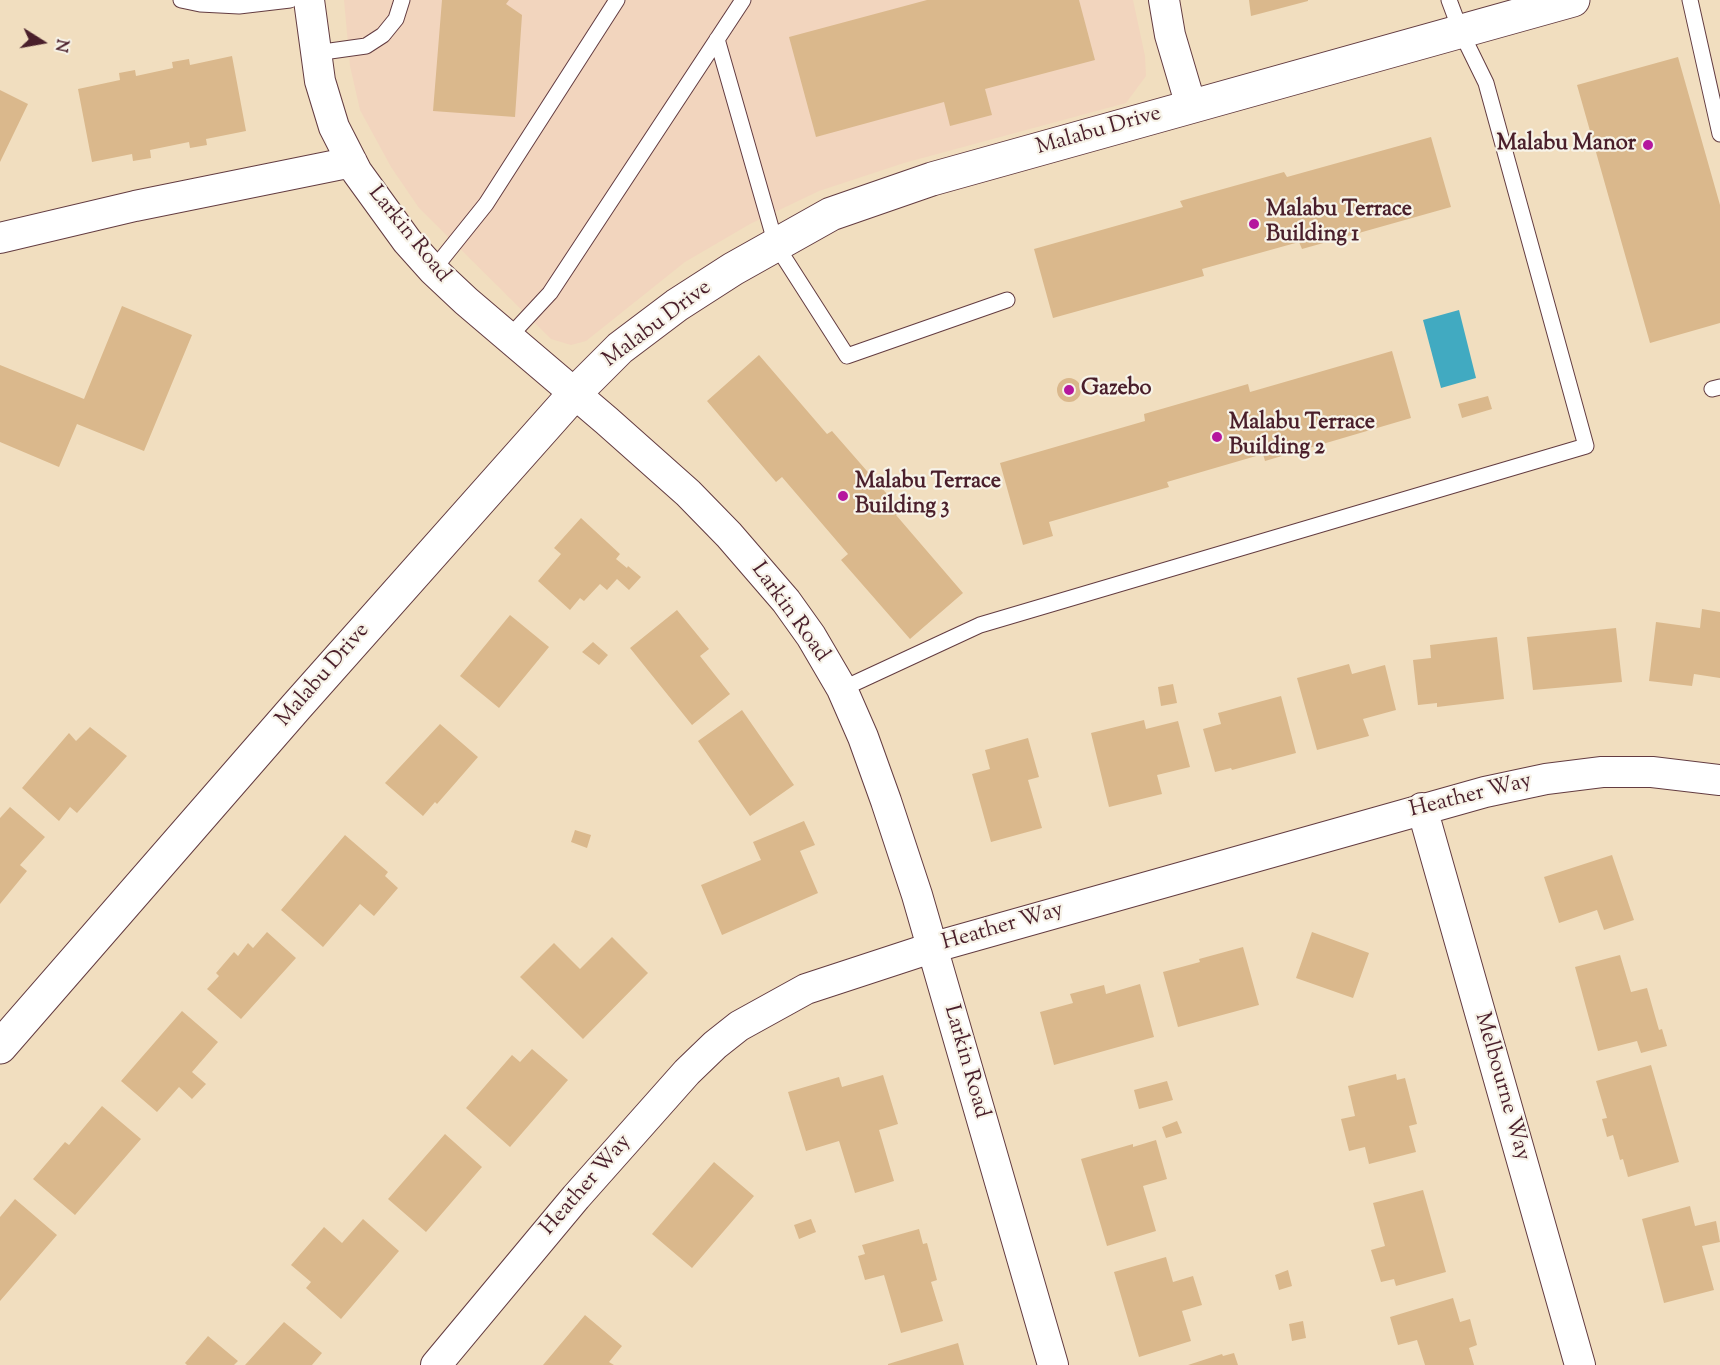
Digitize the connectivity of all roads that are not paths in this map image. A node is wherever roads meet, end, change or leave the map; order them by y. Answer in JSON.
{"nodes":[{"id":1,"x":181,"y":0,"type":"edge"},
{"id":2,"x":290,"y":0,"type":"edge"},
{"id":3,"x":309,"y":0,"type":"edge"},
{"id":4,"x":402,"y":0,"type":"edge"},
{"id":5,"x":617,"y":0,"type":"edge"},
{"id":6,"x":742,"y":0,"type":"edge"},
{"id":7,"x":1164,"y":0,"type":"edge"},
{"id":8,"x":1449,"y":0,"type":"edge"},
{"id":9,"x":1574,"y":0,"type":"edge"},
{"id":10,"x":1690,"y":0,"type":"edge"},
{"id":11,"x":1461,"y":32,"type":"junction"},
{"id":12,"x":717,"y":39,"type":"junction"},
{"id":13,"x":316,"y":53,"type":"junction"},
{"id":14,"x":1191,"y":106,"type":"junction"},
{"id":15,"x":1720,"y":134,"type":"edge"},
{"id":16,"x":352,"y":162,"type":"junction"},
{"id":17,"x":0,"y":238,"type":"edge"},
{"id":18,"x":776,"y":245,"type":"junction"},
{"id":19,"x":433,"y":270,"type":"junction"},
{"id":20,"x":1007,"y":300,"type":"dead end"},
{"id":21,"x":509,"y":337,"type":"junction"},
{"id":22,"x":575,"y":393,"type":"junction"},
{"id":23,"x":842,"y":689,"type":"junction"},
{"id":24,"x":1720,"y":780,"type":"edge"},
{"id":25,"x":1422,"y":808,"type":"junction"},
{"id":26,"x":932,"y":948,"type":"junction"},
{"id":27,"x":0,"y":1047,"type":"edge"},
{"id":28,"x":436,"y":1365,"type":"edge"},
{"id":29,"x":1053,"y":1365,"type":"edge"},
{"id":30,"x":1580,"y":1365,"type":"edge"}],
"edges":[{"from":1,"to":2,"type":"lane"},
{"from":3,"to":13,"type":"street","name":"Larkin Road"},
{"from":4,"to":13,"type":"lane"},
{"from":5,"to":19,"type":"lane"},
{"from":6,"to":12,"type":"lane"},
{"from":7,"to":14,"type":"street"},
{"from":8,"to":11,"type":"lane"},
{"from":9,"to":11,"type":"street","name":"Malabu Drive"},
{"from":10,"to":15,"type":"lane"},
{"from":11,"to":14,"type":"street","name":"Malabu Drive"},
{"from":11,"to":23,"type":"lane"},
{"from":12,"to":18,"type":"lane"},
{"from":12,"to":21,"type":"lane"},
{"from":13,"to":16,"type":"street","name":"Larkin Road"},
{"from":14,"to":18,"type":"street","name":"Malabu Drive"},
{"from":16,"to":17,"type":"street"},
{"from":16,"to":19,"type":"street","name":"Larkin Road"},
{"from":18,"to":20,"type":"lane"},
{"from":18,"to":22,"type":"street","name":"Malabu Drive"},
{"from":19,"to":21,"type":"street","name":"Larkin Road"},
{"from":21,"to":22,"type":"street","name":"Larkin Road"},
{"from":22,"to":23,"type":"street","name":"Larkin Road"},
{"from":22,"to":27,"type":"street","name":"Malabu Drive"},
{"from":23,"to":26,"type":"street","name":"Larkin Road"},
{"from":24,"to":25,"type":"street","name":"Heather Way"},
{"from":25,"to":26,"type":"street","name":"Heather Way"},
{"from":25,"to":30,"type":"street","name":"Melbourne Way"},
{"from":26,"to":28,"type":"street","name":"Heather Way"},
{"from":26,"to":29,"type":"street","name":"Larkin Road"}]}
